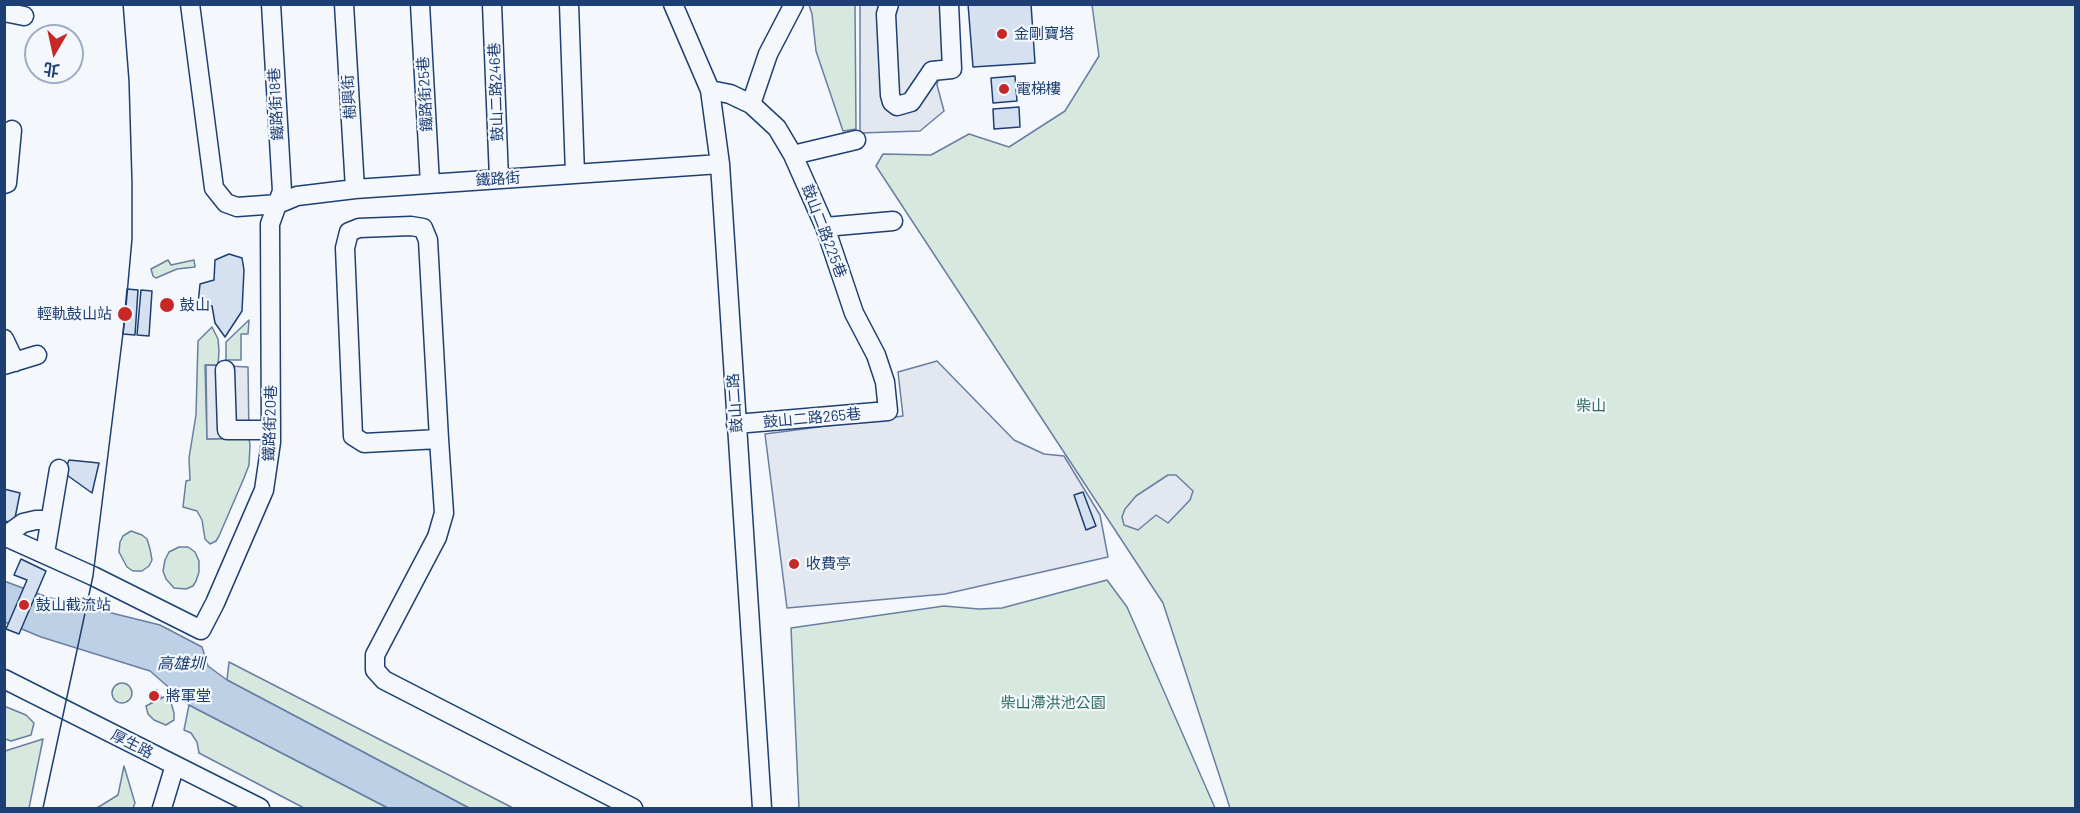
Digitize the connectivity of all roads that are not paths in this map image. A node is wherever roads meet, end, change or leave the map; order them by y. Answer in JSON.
{"nodes":[{"id":1,"x":189,"y":4,"type":"edge"},
{"id":2,"x":271,"y":4,"type":"edge"},
{"id":3,"x":344,"y":4,"type":"edge"},
{"id":4,"x":420,"y":4,"type":"edge"},
{"id":5,"x":492,"y":4,"type":"edge"},
{"id":6,"x":569,"y":4,"type":"edge"},
{"id":7,"x":673,"y":4,"type":"edge"},
{"id":8,"x":794,"y":4,"type":"edge"},
{"id":9,"x":889,"y":4,"type":"edge"},
{"id":10,"x":949,"y":4,"type":"edge"},
{"id":11,"x":4,"y":12,"type":"edge"},
{"id":12,"x":24,"y":16,"type":"dead end"},
{"id":13,"x":710,"y":90,"type":"junction"},
{"id":14,"x":751,"y":104,"type":"junction"},
{"id":15,"x":12,"y":130,"type":"dead end"},
{"id":16,"x":856,"y":140,"type":"dead end"},
{"id":17,"x":793,"y":155,"type":"junction"},
{"id":18,"x":720,"y":164,"type":"junction"},
{"id":19,"x":575,"y":174,"type":"junction"},
{"id":20,"x":499,"y":179,"type":"junction"},
{"id":21,"x":4,"y":184,"type":"edge"},
{"id":22,"x":430,"y":184,"type":"junction"},
{"id":23,"x":355,"y":189,"type":"junction"},
{"id":24,"x":278,"y":204,"type":"junction"},
{"id":25,"x":893,"y":221,"type":"dead end"},
{"id":26,"x":825,"y":227,"type":"junction"},
{"id":27,"x":4,"y":339,"type":"edge"},
{"id":28,"x":37,"y":355,"type":"dead end"},
{"id":29,"x":10,"y":364,"type":"edge"},
{"id":30,"x":225,"y":370,"type":"dead end"},
{"id":31,"x":888,"y":411,"type":"joint"},
{"id":32,"x":736,"y":424,"type":"junction"},
{"id":33,"x":271,"y":430,"type":"junction"},
{"id":34,"x":440,"y":439,"type":"junction"},
{"id":35,"x":59,"y":469,"type":"dead end"},
{"id":36,"x":50,"y":520,"type":"junction"},
{"id":37,"x":5,"y":536,"type":"edge"},
{"id":38,"x":45,"y":554,"type":"junction"},
{"id":39,"x":4,"y":679,"type":"edge"},
{"id":40,"x":174,"y":765,"type":"junction"},
{"id":41,"x":162,"y":808,"type":"edge"},
{"id":42,"x":260,"y":808,"type":"edge"},
{"id":43,"x":633,"y":808,"type":"edge"},
{"id":44,"x":762,"y":808,"type":"edge"}],
"edges":[{"from":1,"to":24,"type":"street","name":"鐵路街"},
{"from":2,"to":24,"type":"street","name":"鐵路街18巷"},
{"from":3,"to":23,"type":"street","name":"樹興街"},
{"from":4,"to":22,"type":"street","name":"鐵路街25巷"},
{"from":5,"to":20,"type":"street","name":"鼓山二路246巷"},
{"from":6,"to":19,"type":"street"},
{"from":7,"to":13,"type":"street","name":"鼓山二路"},
{"from":8,"to":14,"type":"street"},
{"from":9,"to":10,"type":"street"},
{"from":11,"to":12,"type":"street"},
{"from":13,"to":14,"type":"street","name":"鼓山二路225巷"},
{"from":13,"to":18,"type":"street","name":"鼓山二路"},
{"from":14,"to":17,"type":"street","name":"鼓山二路225巷"},
{"from":15,"to":21,"type":"street"},
{"from":16,"to":17,"type":"street"},
{"from":17,"to":26,"type":"street","name":"鼓山二路225巷"},
{"from":18,"to":19,"type":"street","name":"鐵路街"},
{"from":18,"to":32,"type":"street","name":"鼓山二路"},
{"from":19,"to":20,"type":"street","name":"鐵路街"},
{"from":20,"to":22,"type":"street","name":"鐵路街"},
{"from":22,"to":23,"type":"street","name":"鐵路街"},
{"from":23,"to":24,"type":"street","name":"鐵路街"},
{"from":24,"to":33,"type":"street","name":"鐵路街20巷"},
{"from":25,"to":26,"type":"street"},
{"from":26,"to":31,"type":"street","name":"鼓山二路225巷"},
{"from":27,"to":29,"type":"street"},
{"from":28,"to":29,"type":"street"},
{"from":30,"to":33,"type":"street"},
{"from":31,"to":32,"type":"street","name":"鼓山二路265巷"},
{"from":32,"to":44,"type":"street","name":"鼓山二路"},
{"from":33,"to":38,"type":"street","name":"鐵路街20巷"},
{"from":34,"to":34,"type":"street"},
{"from":34,"to":43,"type":"street"},
{"from":35,"to":36,"type":"street"},
{"from":36,"to":37,"type":"street"},
{"from":36,"to":38,"type":"street"},
{"from":37,"to":38,"type":"street"},
{"from":39,"to":40,"type":"street","name":"厚生路"},
{"from":40,"to":41,"type":"street"},
{"from":40,"to":42,"type":"street","name":"厚生路"}]}
